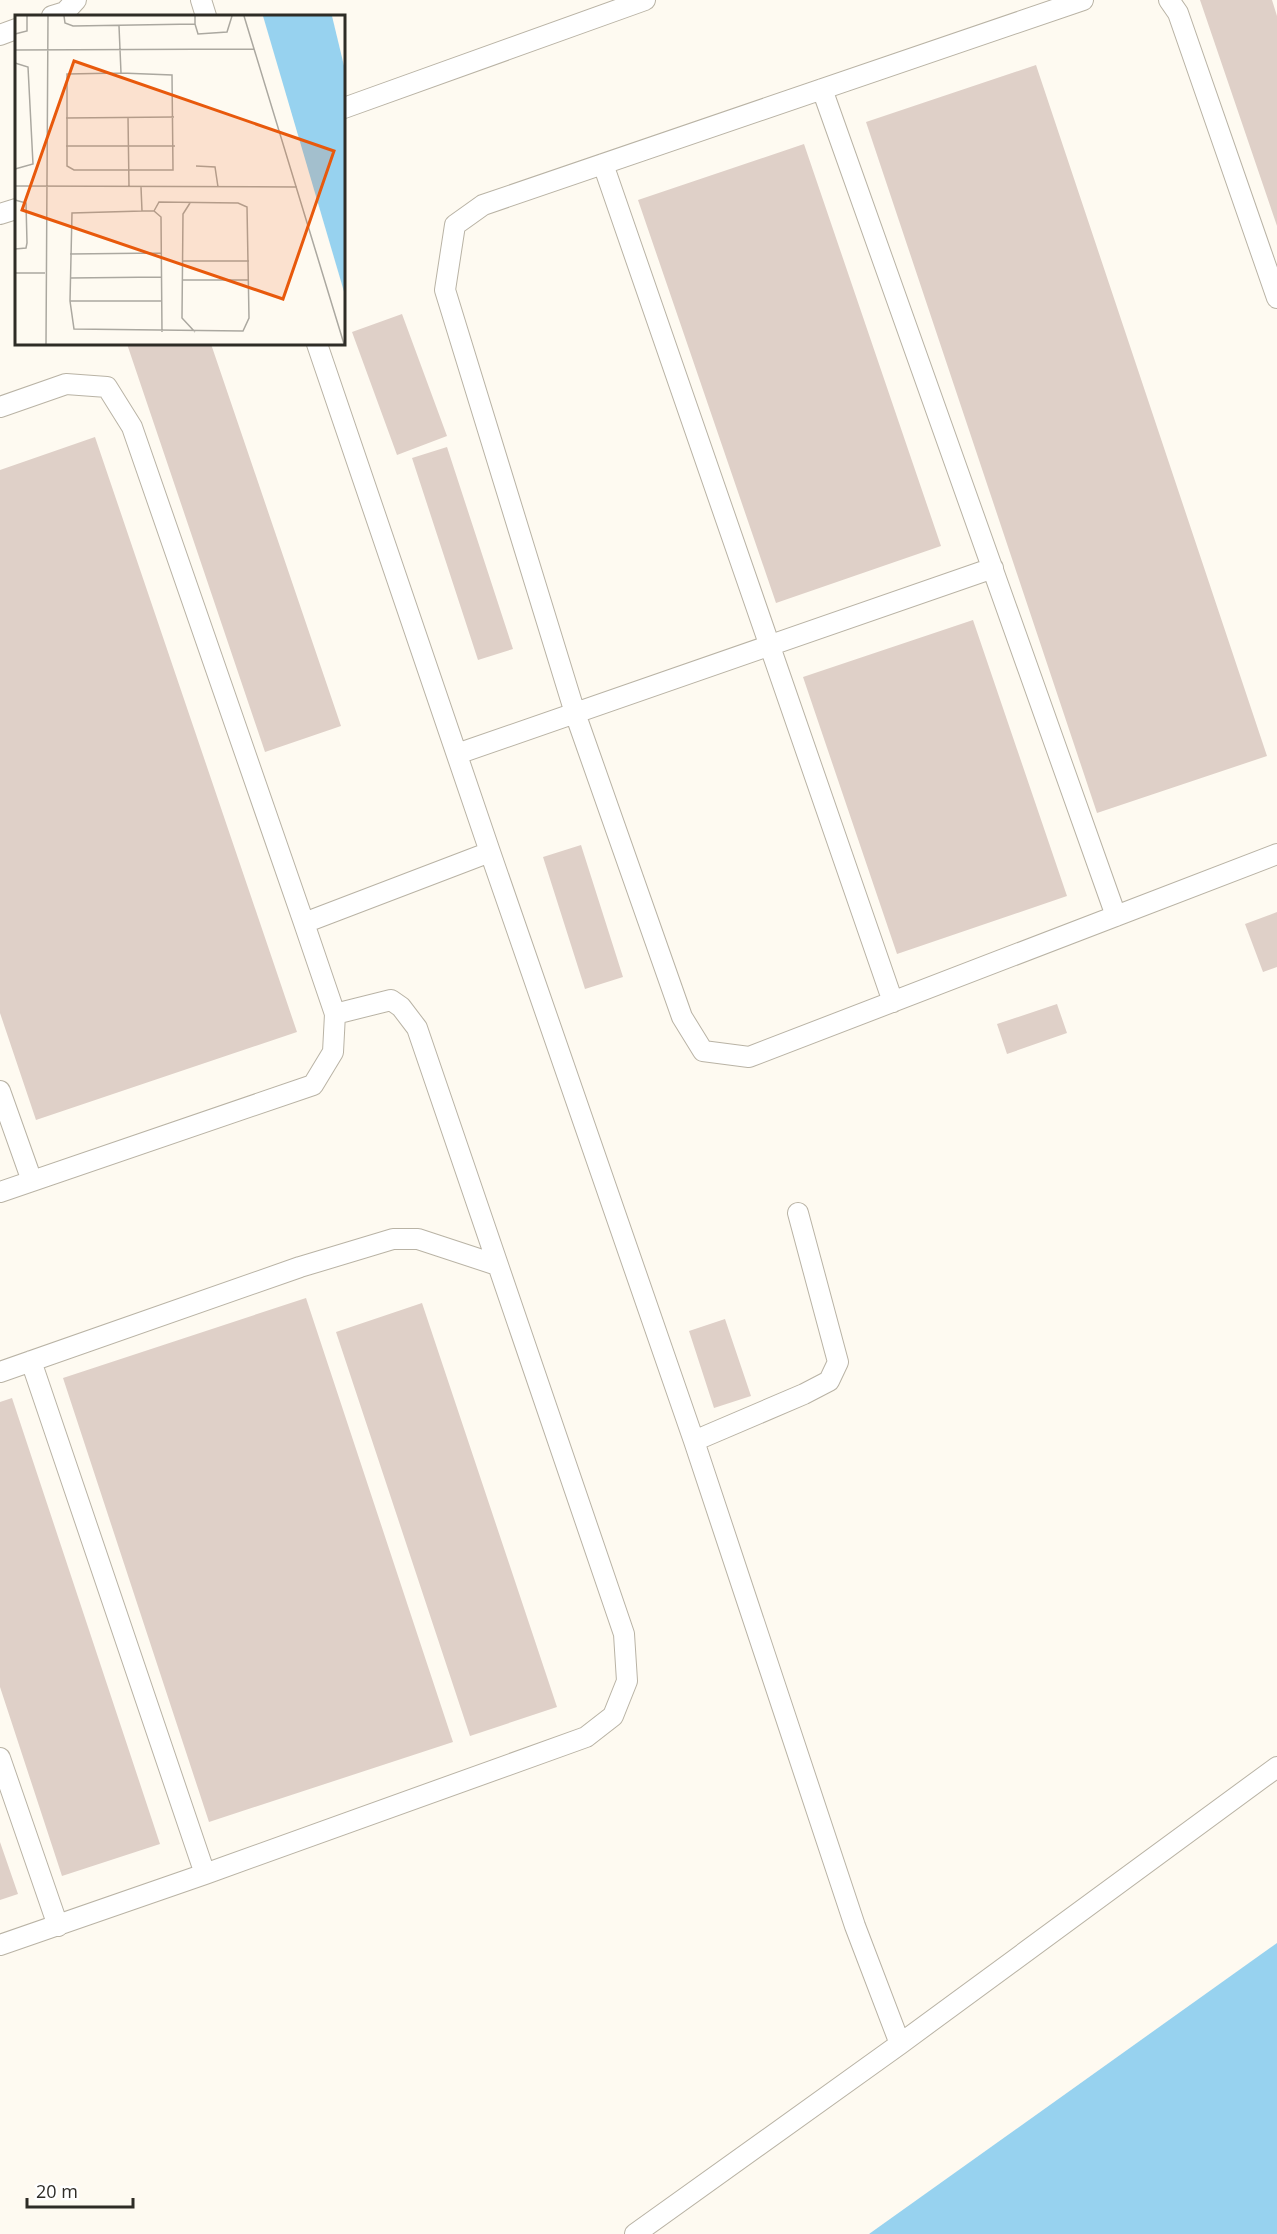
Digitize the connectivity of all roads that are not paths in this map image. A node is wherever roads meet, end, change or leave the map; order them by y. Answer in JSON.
{"nodes":[{"id":1,"x":75,"y":0,"type":"edge"},
{"id":2,"x":201,"y":0,"type":"edge"},
{"id":3,"x":645,"y":0,"type":"edge"},
{"id":4,"x":1083,"y":0,"type":"edge"},
{"id":5,"x":1169,"y":0,"type":"edge"},
{"id":6,"x":55,"y":15,"type":"edge"},
{"id":7,"x":206,"y":15,"type":"edge"},
{"id":8,"x":15,"y":29,"type":"edge"},
{"id":9,"x":0,"y":35,"type":"edge"},
{"id":10,"x":822,"y":89,"type":"junction"},
{"id":11,"x":345,"y":108,"type":"edge"},
{"id":12,"x":603,"y":164,"type":"junction"},
{"id":13,"x":15,"y":209,"type":"edge"},
{"id":14,"x":0,"y":214,"type":"edge"},
{"id":15,"x":1277,"y":298,"type":"edge"},
{"id":16,"x":317,"y":345,"type":"edge"},
{"id":17,"x":0,"y":406,"type":"edge"},
{"id":18,"x":993,"y":568,"type":"junction"},
{"id":19,"x":769,"y":646,"type":"junction"},
{"id":20,"x":575,"y":713,"type":"junction"},
{"id":21,"x":457,"y":754,"type":"junction"},
{"id":22,"x":490,"y":852,"type":"junction"},
{"id":23,"x":1277,"y":854,"type":"edge"},
{"id":24,"x":1116,"y":916,"type":"junction"},
{"id":25,"x":304,"y":923,"type":"junction"},
{"id":26,"x":892,"y":1002,"type":"junction"},
{"id":27,"x":335,"y":1014,"type":"junction"},
{"id":28,"x":0,"y":1091,"type":"edge"},
{"id":29,"x":32,"y":1181,"type":"junction"},
{"id":30,"x":0,"y":1192,"type":"edge"},
{"id":31,"x":798,"y":1213,"type":"dead end"},
{"id":32,"x":497,"y":1265,"type":"junction"},
{"id":33,"x":32,"y":1361,"type":"junction"},
{"id":34,"x":0,"y":1372,"type":"edge"},
{"id":35,"x":694,"y":1441,"type":"junction"},
{"id":36,"x":0,"y":1758,"type":"edge"},
{"id":37,"x":1277,"y":1767,"type":"edge"},
{"id":38,"x":205,"y":1874,"type":"junction"},
{"id":39,"x":58,"y":1926,"type":"junction"},
{"id":40,"x":0,"y":1945,"type":"edge"},
{"id":41,"x":900,"y":2044,"type":"junction"},
{"id":42,"x":635,"y":2234,"type":"edge"}],
"edges":[{"from":1,"to":6,"type":"lane"},
{"from":2,"to":7,"type":"lane"},
{"from":3,"to":11,"type":"lane"},
{"from":4,"to":10,"type":"lane"},
{"from":5,"to":15,"type":"lane"},
{"from":8,"to":9,"type":"lane"},
{"from":10,"to":12,"type":"lane"},
{"from":10,"to":18,"type":"lane"},
{"from":12,"to":19,"type":"lane"},
{"from":12,"to":20,"type":"lane"},
{"from":13,"to":14,"type":"lane"},
{"from":16,"to":21,"type":"lane"},
{"from":17,"to":25,"type":"lane"},
{"from":18,"to":19,"type":"lane"},
{"from":18,"to":24,"type":"lane"},
{"from":19,"to":20,"type":"lane"},
{"from":19,"to":26,"type":"lane"},
{"from":20,"to":21,"type":"lane"},
{"from":20,"to":26,"type":"lane"},
{"from":21,"to":22,"type":"lane"},
{"from":22,"to":25,"type":"lane"},
{"from":22,"to":35,"type":"lane"},
{"from":23,"to":24,"type":"lane"},
{"from":24,"to":26,"type":"lane"},
{"from":25,"to":27,"type":"lane"},
{"from":27,"to":29,"type":"lane"},
{"from":27,"to":32,"type":"lane"},
{"from":28,"to":29,"type":"lane"},
{"from":29,"to":30,"type":"lane"},
{"from":31,"to":35,"type":"lane"},
{"from":32,"to":33,"type":"lane"},
{"from":32,"to":38,"type":"lane"},
{"from":33,"to":34,"type":"lane"},
{"from":33,"to":38,"type":"lane"},
{"from":35,"to":41,"type":"lane"},
{"from":36,"to":39,"type":"lane"},
{"from":37,"to":41,"type":"lane"},
{"from":38,"to":39,"type":"lane"},
{"from":39,"to":40,"type":"lane"},
{"from":41,"to":42,"type":"lane"}]}
